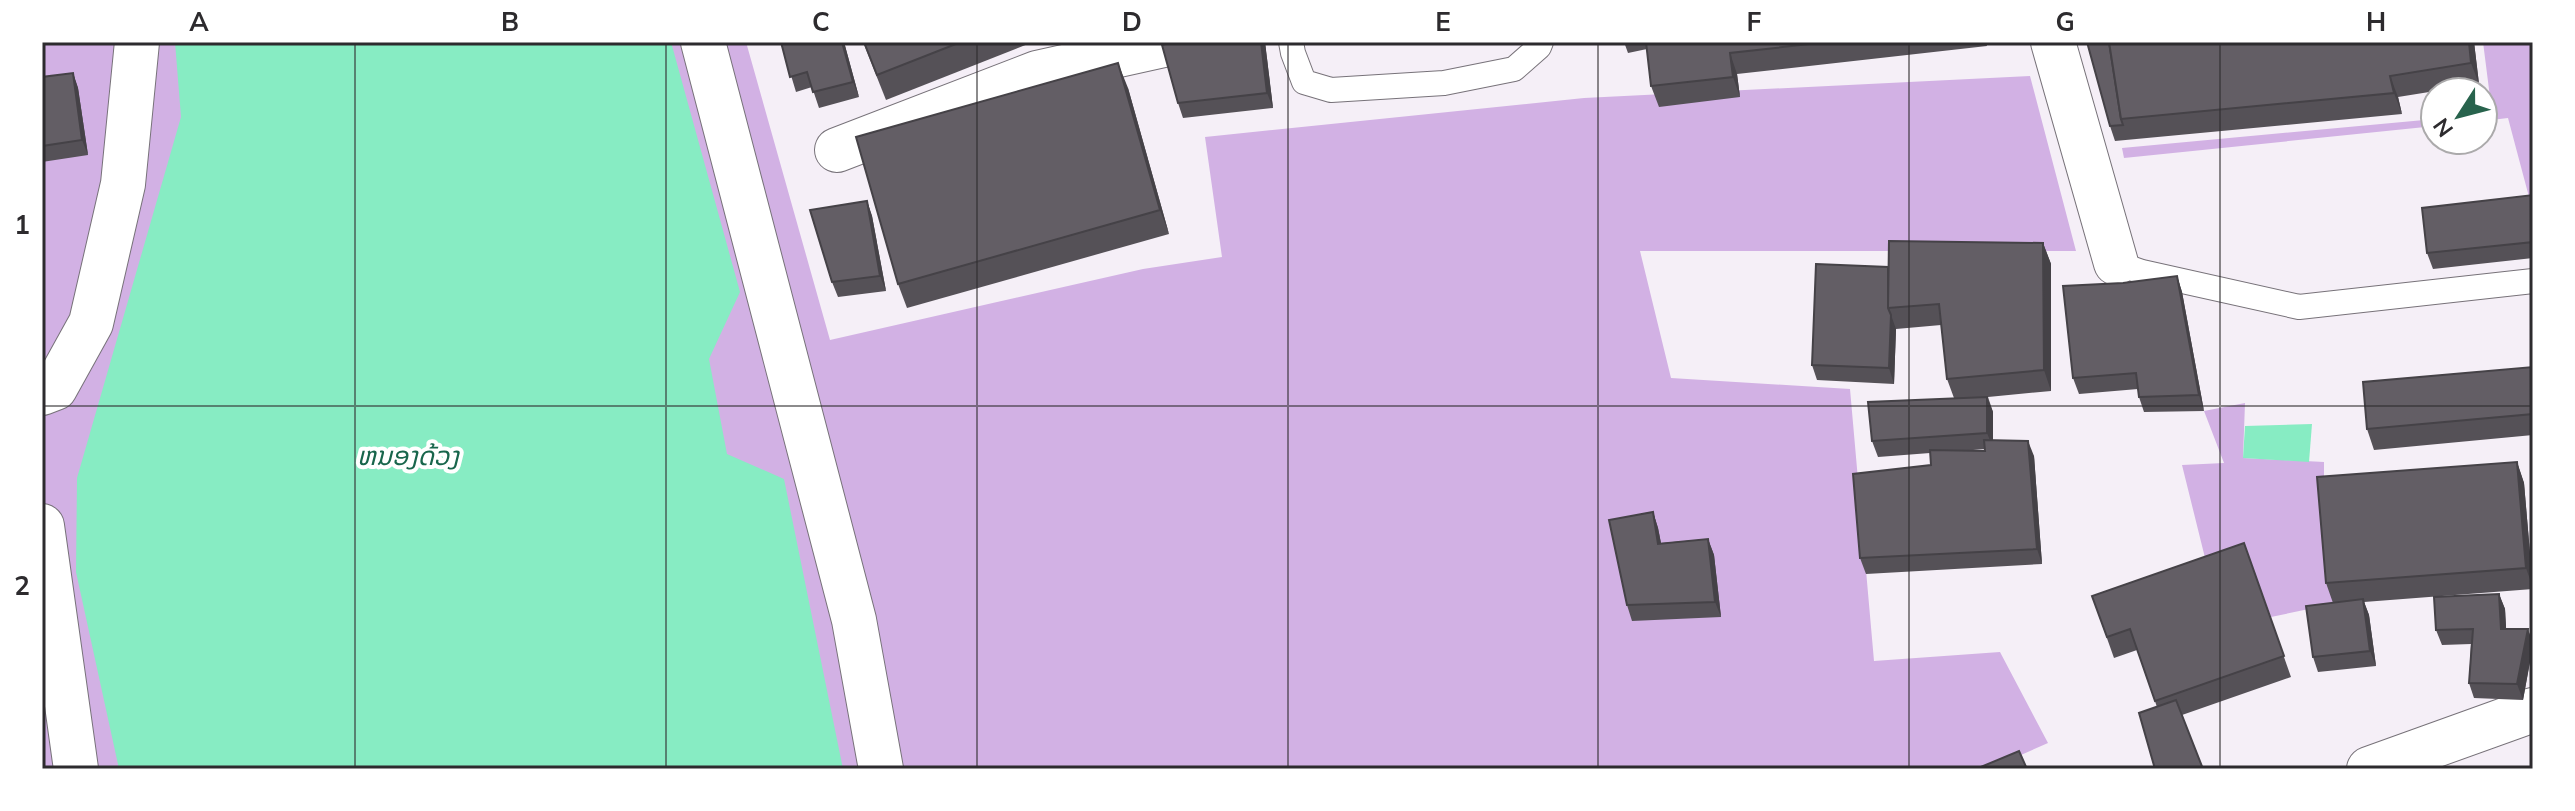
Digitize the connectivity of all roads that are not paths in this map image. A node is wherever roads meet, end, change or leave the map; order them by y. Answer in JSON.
{"nodes":[{"id":1,"x":137,"y":42,"type":"edge"},
{"id":2,"x":703,"y":42,"type":"edge"},
{"id":3,"x":1177,"y":42,"type":"edge"},
{"id":4,"x":1291,"y":42,"type":"edge"},
{"id":5,"x":1541,"y":42,"type":"edge"},
{"id":6,"x":2053,"y":42,"type":"edge"},
{"id":7,"x":837,"y":150,"type":"dead end"},
{"id":8,"x":2116,"y":263,"type":"joint"},
{"id":9,"x":2533,"y":281,"type":"edge"},
{"id":10,"x":42,"y":393,"type":"edge"},
{"id":11,"x":42,"y":526,"type":"edge"},
{"id":12,"x":2533,"y":710,"type":"edge"},
{"id":13,"x":76,"y":769,"type":"edge"},
{"id":14,"x":881,"y":769,"type":"edge"},
{"id":15,"x":2369,"y":769,"type":"edge"}],
"edges":[{"from":1,"to":10,"type":"street"},
{"from":2,"to":14,"type":"street"},
{"from":3,"to":7,"type":"street"},
{"from":4,"to":5,"type":"lane"},
{"from":6,"to":8,"type":"street"},
{"from":8,"to":9,"type":"lane"},
{"from":11,"to":13,"type":"street"},
{"from":12,"to":15,"type":"street"}]}
